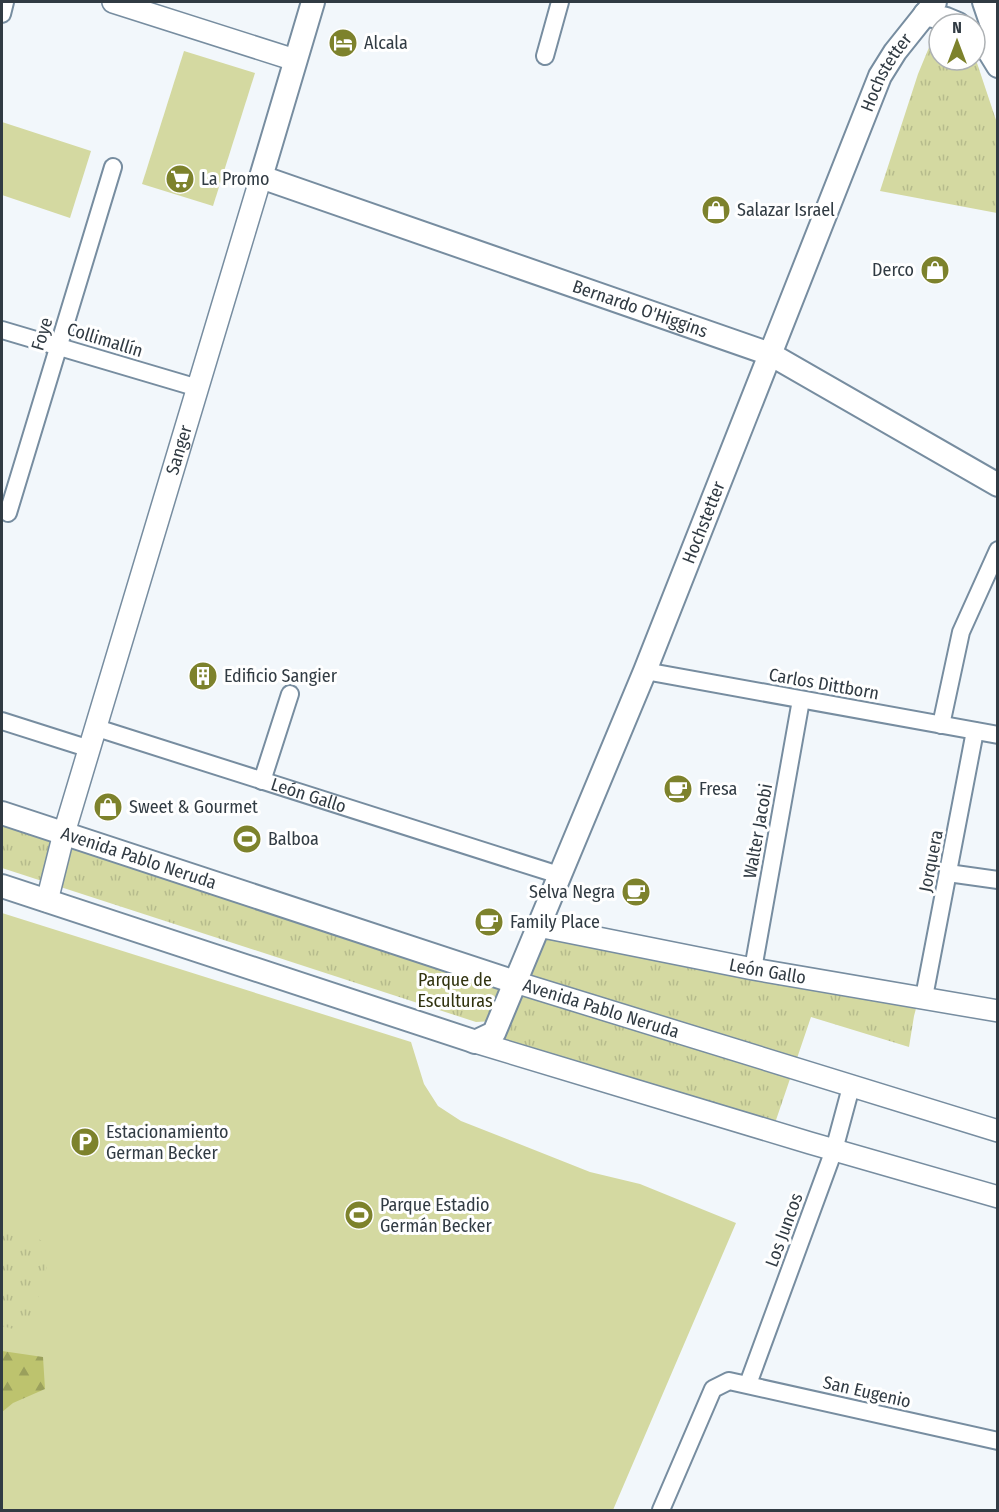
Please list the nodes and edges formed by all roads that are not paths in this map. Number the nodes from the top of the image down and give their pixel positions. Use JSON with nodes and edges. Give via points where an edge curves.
{"nodes":[{"id":1,"x":6,"y":2,"type":"edge"},
{"id":2,"x":113,"y":2,"type":"edge"},
{"id":3,"x":313,"y":2,"type":"edge"},
{"id":4,"x":560,"y":2,"type":"edge"},
{"id":5,"x":984,"y":2,"type":"edge"},
{"id":6,"x":147,"y":7,"type":"edge"},
{"id":7,"x":930,"y":8,"type":"edge"},
{"id":8,"x":2,"y":14,"type":"edge"},
{"id":9,"x":998,"y":43,"type":"edge"},
{"id":10,"x":987,"y":50,"type":"edge"},
{"id":11,"x":545,"y":56,"type":"dead end"},
{"id":12,"x":295,"y":60,"type":"junction"},
{"id":13,"x":998,"y":66,"type":"edge"},
{"id":14,"x":113,"y":166,"type":"dead end"},
{"id":15,"x":261,"y":177,"type":"junction"},
{"id":16,"x":2,"y":330,"type":"edge"},
{"id":17,"x":58,"y":346,"type":"junction"},
{"id":18,"x":770,"y":354,"type":"junction"},
{"id":19,"x":198,"y":388,"type":"junction"},
{"id":20,"x":998,"y":485,"type":"edge"},
{"id":21,"x":8,"y":513,"type":"dead end"},
{"id":22,"x":998,"y":550,"type":"edge"},
{"id":23,"x":645,"y":671,"type":"junction"},
{"id":24,"x":290,"y":694,"type":"dead end"},
{"id":25,"x":801,"y":700,"type":"junction"},
{"id":26,"x":2,"y":721,"type":"edge"},
{"id":27,"x":941,"y":725,"type":"junction"},
{"id":28,"x":97,"y":728,"type":"junction"},
{"id":29,"x":975,"y":731,"type":"junction"},
{"id":30,"x":998,"y":735,"type":"edge"},
{"id":31,"x":90,"y":749,"type":"junction"},
{"id":32,"x":262,"y":781,"type":"junction"},
{"id":33,"x":2,"y":813,"type":"edge"},
{"id":34,"x":64,"y":833,"type":"junction"},
{"id":35,"x":948,"y":873,"type":"junction"},
{"id":36,"x":559,"y":875,"type":"junction"},
{"id":37,"x":998,"y":880,"type":"edge"},
{"id":38,"x":2,"y":886,"type":"edge"},
{"id":39,"x":47,"y":901,"type":"junction"},
{"id":40,"x":538,"y":926,"type":"junction"},
{"id":41,"x":753,"y":969,"type":"junction"},
{"id":42,"x":514,"y":982,"type":"junction"},
{"id":43,"x":924,"y":997,"type":"junction"},
{"id":44,"x":998,"y":1011,"type":"edge"},
{"id":45,"x":475,"y":1042,"type":"junction"},
{"id":46,"x":850,"y":1087,"type":"junction"},
{"id":47,"x":998,"y":1131,"type":"edge"},
{"id":48,"x":834,"y":1150,"type":"junction"},
{"id":49,"x":998,"y":1197,"type":"edge"},
{"id":50,"x":748,"y":1384,"type":"junction"},
{"id":51,"x":998,"y":1441,"type":"edge"},
{"id":52,"x":661,"y":1510,"type":"edge"}],
"edges":[{"from":1,"to":8,"type":"street"},
{"from":2,"to":6,"type":"street"},
{"from":3,"to":12,"type":"main road","name":"Sanger"},
{"from":4,"to":11,"type":"street"},
{"from":5,"to":9,"type":"main road"},
{"from":6,"to":12,"type":"street"},
{"from":7,"to":18,"type":"main road","name":"Hochstetter","via":[[880,76]]},
{"from":10,"to":13,"type":"main road"},
{"from":12,"to":15,"type":"main road","name":"Sanger"},
{"from":14,"to":17,"type":"street","name":"Foye"},
{"from":15,"to":18,"type":"main road","name":"Bernardo O'Higgins"},
{"from":15,"to":19,"type":"street","name":"Sanger"},
{"from":16,"to":17,"type":"street","name":"Collimallín"},
{"from":17,"to":19,"type":"street","name":"Collimallín"},
{"from":17,"to":21,"type":"street","name":"Foye"},
{"from":18,"to":20,"type":"main road","name":"Bernardo O'Higgins"},
{"from":18,"to":23,"type":"main road","name":"Hochstetter"},
{"from":19,"to":28,"type":"street","name":"Sanger"},
{"from":22,"to":27,"type":"street","via":[[961,632]]},
{"from":23,"to":25,"type":"street","name":"Carlos Dittborn"},
{"from":23,"to":36,"type":"main road","name":"Hochstetter"},
{"from":24,"to":32,"type":"street","name":"León Gallo"},
{"from":25,"to":27,"type":"street","name":"Carlos Dittborn"},
{"from":25,"to":41,"type":"street","name":"Walter Jacobi"},
{"from":26,"to":31,"type":"street"},
{"from":27,"to":29,"type":"street","name":"Carlos Dittborn"},
{"from":28,"to":31,"type":"street","name":"Sanger"},
{"from":28,"to":32,"type":"street","name":"León Gallo"},
{"from":29,"to":30,"type":"street","name":"Carlos Dittborn"},
{"from":29,"to":35,"type":"street","name":"Jorquera"},
{"from":31,"to":34,"type":"street","name":"Sanger"},
{"from":32,"to":36,"type":"street","name":"León Gallo"},
{"from":33,"to":34,"type":"main road","name":"Avenida Pablo Neruda"},
{"from":34,"to":39,"type":"street","name":"Sanger"},
{"from":34,"to":42,"type":"main road","name":"Avenida Pablo Neruda"},
{"from":35,"to":37,"type":"street"},
{"from":35,"to":43,"type":"street","name":"Jorquera"},
{"from":36,"to":40,"type":"main road","name":"Hochstetter"},
{"from":38,"to":39,"type":"main road"},
{"from":39,"to":45,"type":"main road"},
{"from":40,"to":41,"type":"street","name":"León Gallo"},
{"from":40,"to":42,"type":"main road","name":"Hochstetter"},
{"from":41,"to":43,"type":"street","name":"León Gallo"},
{"from":42,"to":45,"type":"main road","name":"Hochstetter","via":[[494,1033]]},
{"from":42,"to":46,"type":"street","name":"Avenida Pablo Neruda"},
{"from":43,"to":44,"type":"street","name":"León Gallo"},
{"from":45,"to":48,"type":"street"},
{"from":46,"to":47,"type":"street","name":"Avenida Pablo Neruda"},
{"from":46,"to":48,"type":"street","name":"Los Juncos"},
{"from":48,"to":49,"type":"street"},
{"from":48,"to":50,"type":"street","name":"Los Juncos"},
{"from":50,"to":51,"type":"street","name":"San Eugenio"},
{"from":50,"to":52,"type":"street","name":"San Eugenio","via":[[729,1381],[714,1389]]}]}
